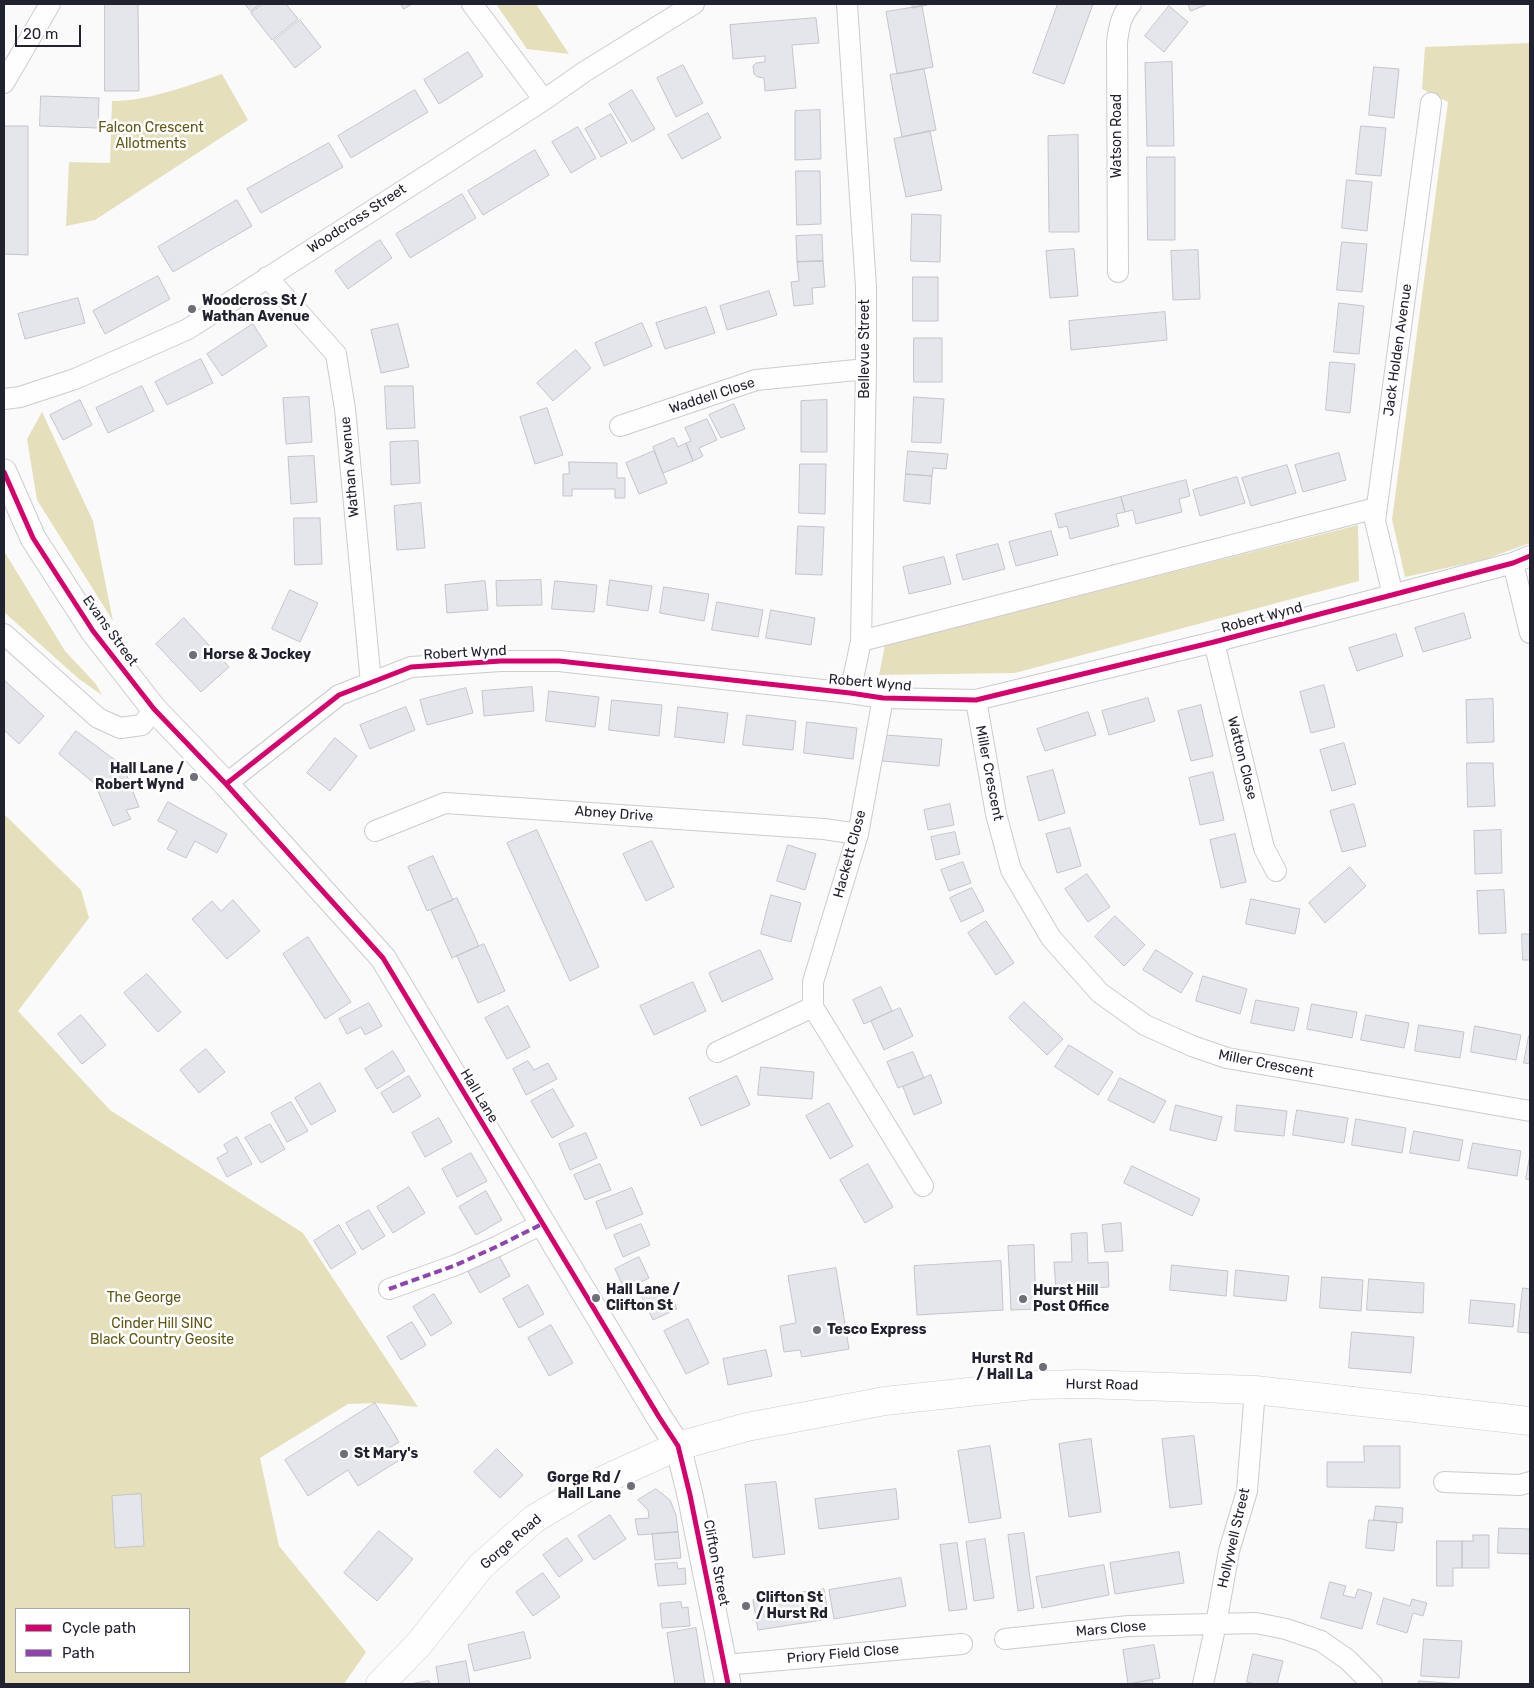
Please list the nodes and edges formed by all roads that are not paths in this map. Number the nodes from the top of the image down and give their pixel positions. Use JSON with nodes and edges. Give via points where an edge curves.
{"nodes":[{"id":1,"x":50,"y":4,"type":"edge"},
{"id":2,"x":472,"y":4,"type":"edge"},
{"id":3,"x":694,"y":4,"type":"edge"},
{"id":4,"x":847,"y":4,"type":"edge"},
{"id":5,"x":1131,"y":4,"type":"edge"},
{"id":6,"x":4,"y":83,"type":"edge"},
{"id":7,"x":544,"y":100,"type":"junction"},
{"id":8,"x":1431,"y":103,"type":"dead end"},
{"id":9,"x":1118,"y":272,"type":"dead end"},
{"id":10,"x":267,"y":277,"type":"junction"},
{"id":11,"x":866,"y":369,"type":"junction"},
{"id":12,"x":4,"y":399,"type":"edge"},
{"id":13,"x":620,"y":426,"type":"dead end"},
{"id":14,"x":4,"y":472,"type":"edge"},
{"id":15,"x":1376,"y":508,"type":"junction"},
{"id":16,"x":1522,"y":559,"type":"edge"},
{"id":17,"x":1393,"y":595,"type":"junction"},
{"id":18,"x":1530,"y":633,"type":"edge"},
{"id":19,"x":4,"y":634,"type":"edge"},
{"id":20,"x":861,"y":641,"type":"junction"},
{"id":21,"x":1214,"y":642,"type":"junction"},
{"id":22,"x":371,"y":683,"type":"junction"},
{"id":23,"x":850,"y":693,"type":"junction"},
{"id":24,"x":883,"y":698,"type":"junction"},
{"id":25,"x":976,"y":700,"type":"junction"},
{"id":26,"x":154,"y":709,"type":"junction"},
{"id":27,"x":226,"y":784,"type":"junction"},
{"id":28,"x":375,"y":831,"type":"dead end"},
{"id":29,"x":858,"y":834,"type":"junction"},
{"id":30,"x":1276,"y":871,"type":"dead end"},
{"id":31,"x":813,"y":1007,"type":"junction"},
{"id":32,"x":717,"y":1052,"type":"dead end"},
{"id":33,"x":1530,"y":1111,"type":"edge"},
{"id":34,"x":923,"y":1186,"type":"dead end"},
{"id":35,"x":542,"y":1224,"type":"junction"},
{"id":36,"x":389,"y":1288,"type":"dead end"},
{"id":37,"x":1255,"y":1390,"type":"junction"},
{"id":38,"x":1530,"y":1421,"type":"edge"},
{"id":39,"x":678,"y":1446,"type":"junction"},
{"id":40,"x":1444,"y":1482,"type":"dead end"},
{"id":41,"x":1530,"y":1482,"type":"edge"},
{"id":42,"x":1216,"y":1624,"type":"junction"},
{"id":43,"x":1005,"y":1639,"type":"dead end"},
{"id":44,"x":962,"y":1644,"type":"dead end"},
{"id":45,"x":726,"y":1674,"type":"edge"},
{"id":46,"x":380,"y":1684,"type":"edge"},
{"id":47,"x":1202,"y":1684,"type":"edge"},
{"id":48,"x":1372,"y":1684,"type":"edge"}],
"edges":[{"from":1,"to":6,"type":"street"},
{"from":2,"to":7,"type":"street"},
{"from":3,"to":7,"type":"street","name":"Woodcross Street"},
{"from":4,"to":11,"type":"street","name":"Bellevue Street","via":[[866,287]]},
{"from":5,"to":9,"type":"street","name":"Watson Road","via":[[1119,25],[1117,42]]},
{"from":7,"to":10,"type":"street","name":"Woodcross Street"},
{"from":8,"to":15,"type":"street","name":"Jack Holden Avenue"},
{"from":10,"to":12,"type":"street","name":"Woodcross Street","via":[[188,329],[75,379]]},
{"from":10,"to":22,"type":"street","name":"Wathan Avenue","via":[[336,354],[345,409]]},
{"from":11,"to":13,"type":"street","name":"Waddell Close","via":[[756,380]]},
{"from":11,"to":20,"type":"street","name":"Bellevue Street"},
{"from":14,"to":26,"type":"street","name":"Evans Street","via":[[33,538],[93,632]]},
{"from":15,"to":17,"type":"street","name":"Jack Holden Avenue","via":[[1375,521]]},
{"from":15,"to":20,"type":"street"},
{"from":16,"to":17,"type":"street","name":"Robert Wynd"},
{"from":16,"to":18,"type":"street"},
{"from":17,"to":21,"type":"street","name":"Robert Wynd"},
{"from":19,"to":26,"type":"street","via":[[98,718],[120,728],[142,725]]},
{"from":20,"to":23,"type":"street","name":"Bellevue Street"},
{"from":21,"to":25,"type":"street","name":"Robert Wynd"},
{"from":21,"to":30,"type":"street","name":"Watton Close","via":[[1264,848]]},
{"from":22,"to":23,"type":"street","name":"Robert Wynd","via":[[411,667],[559,661]]},
{"from":22,"to":27,"type":"street","name":"Robert Wynd","via":[[339,695]]},
{"from":23,"to":24,"type":"street","name":"Robert Wynd"},
{"from":24,"to":25,"type":"street","name":"Robert Wynd"},
{"from":24,"to":29,"type":"street","name":"Hackett Close"},
{"from":25,"to":33,"type":"street","name":"Miller Crescent","via":[[996,814],[1012,870],[1051,938],[1100,993],[1145,1025],[1227,1058]]},
{"from":26,"to":27,"type":"street","name":"Evans Street"},
{"from":27,"to":35,"type":"street","name":"Hall Lane","via":[[384,958]]},
{"from":28,"to":29,"type":"street","name":"Abney Drive","via":[[445,803]]},
{"from":29,"to":31,"type":"street","name":"Hackett Close","via":[[814,982]]},
{"from":31,"to":32,"type":"street"},
{"from":31,"to":34,"type":"street"},
{"from":35,"to":36,"type":"street","via":[[456,1265]]},
{"from":35,"to":39,"type":"street","name":"Hall Lane"},
{"from":37,"to":38,"type":"main road","name":"Hurst Road"},
{"from":37,"to":39,"type":"main road","name":"Hurst Road","via":[[1111,1384],[1034,1385],[885,1401],[747,1427]]},
{"from":37,"to":42,"type":"street","name":"Hollywell Street","via":[[1247,1491],[1229,1551]]},
{"from":39,"to":45,"type":"street","name":"Clifton Street"},
{"from":39,"to":46,"type":"main road","name":"Gorge Road","via":[[586,1488],[534,1519],[481,1566],[418,1644]]},
{"from":40,"to":41,"type":"street","via":[[1520,1485]]},
{"from":42,"to":43,"type":"street","name":"Mars Close","via":[[1129,1626]]},
{"from":42,"to":47,"type":"street","name":"Hollywell Street"},
{"from":42,"to":48,"type":"street","name":"Mars Close","via":[[1256,1623],[1321,1641],[1348,1660]]},
{"from":44,"to":45,"type":"street","name":"Priory Field Close"}]}
